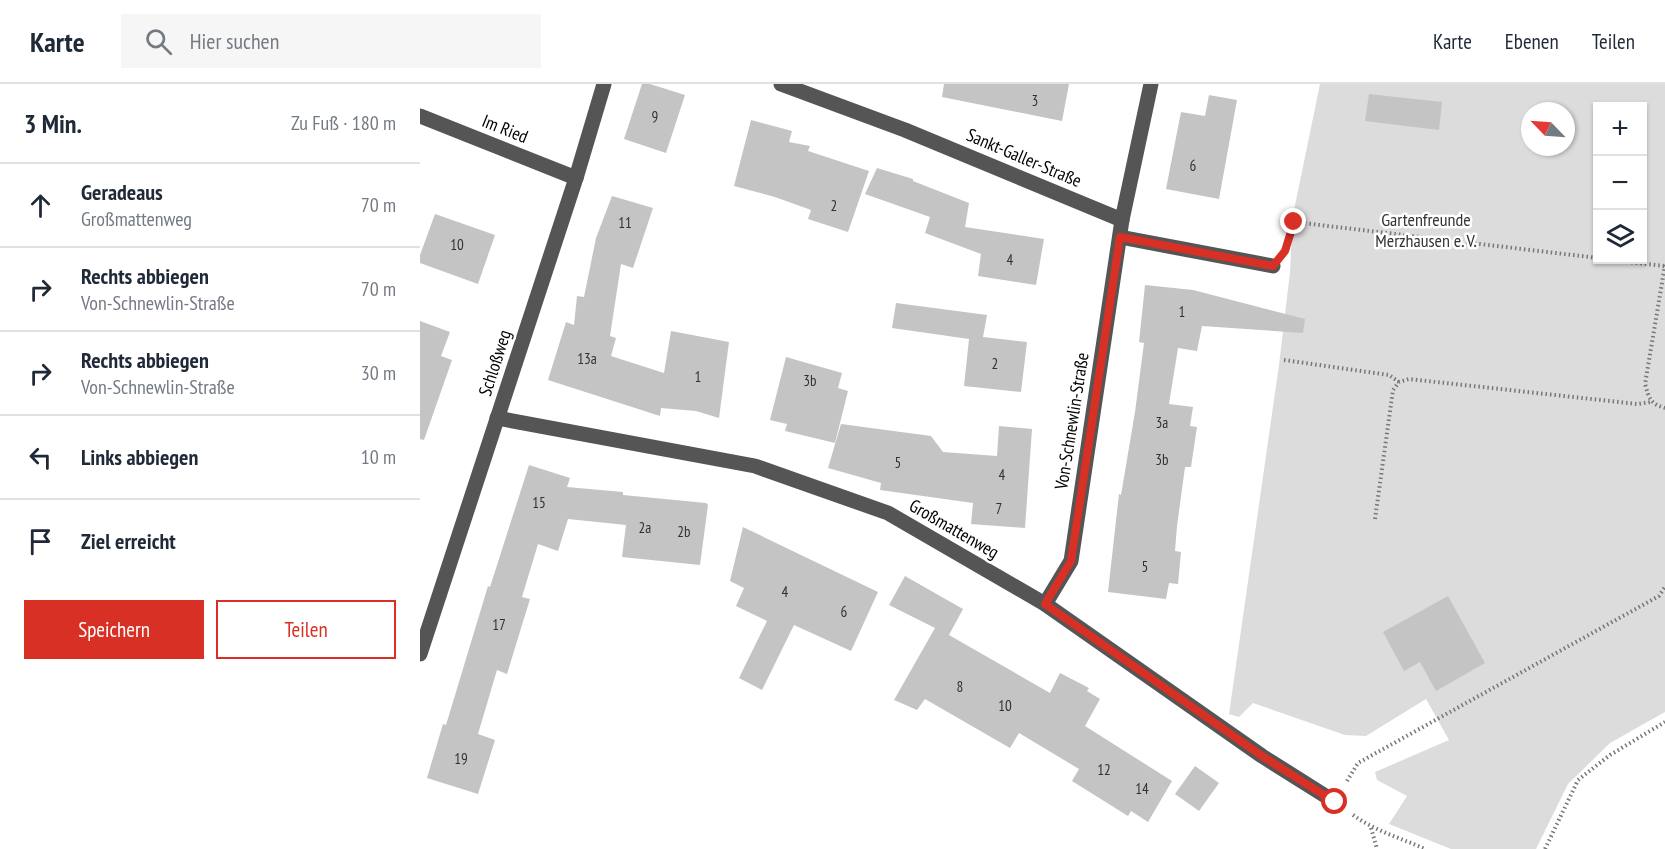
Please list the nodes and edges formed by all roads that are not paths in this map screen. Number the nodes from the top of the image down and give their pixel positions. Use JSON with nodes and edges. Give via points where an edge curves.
{"nodes":[{"id":1,"x":604,"y":84,"type":"edge"},
{"id":2,"x":782,"y":84,"type":"edge"},
{"id":3,"x":1151,"y":84,"type":"edge"},
{"id":4,"x":420,"y":116,"type":"edge"},
{"id":5,"x":576,"y":178,"type":"junction"},
{"id":6,"x":1122,"y":220,"type":"junction"},
{"id":7,"x":1120,"y":237,"type":"junction"},
{"id":8,"x":1273,"y":266,"type":"road end"},
{"id":9,"x":497,"y":418,"type":"junction"},
{"id":10,"x":1045,"y":604,"type":"junction"},
{"id":11,"x":420,"y":654,"type":"edge"},
{"id":12,"x":1335,"y":802,"type":"road end"}],
"edges":[{"from":1,"to":5,"type":"street","name":"Schloßweg"},
{"from":2,"to":6,"type":"street","name":"Sankt-Galler-Straße","via":[[905,129]]},
{"from":3,"to":6,"type":"street"},
{"from":4,"to":5,"type":"street","name":"Im Ried"},
{"from":5,"to":9,"type":"street","name":"Schloßweg"},
{"from":6,"to":7,"type":"street","name":"Von-Schnewlin-Straße"},
{"from":7,"to":8,"type":"street"},
{"from":7,"to":10,"type":"street","name":"Von-Schnewlin-Straße","via":[[1071,561]]},
{"from":9,"to":10,"type":"street","name":"Großmattenweg","via":[[755,466],[888,513]]},
{"from":9,"to":11,"type":"street","name":"Schloßweg"},
{"from":10,"to":12,"type":"street","name":"Großmattenweg","via":[[1262,756]]}]}
